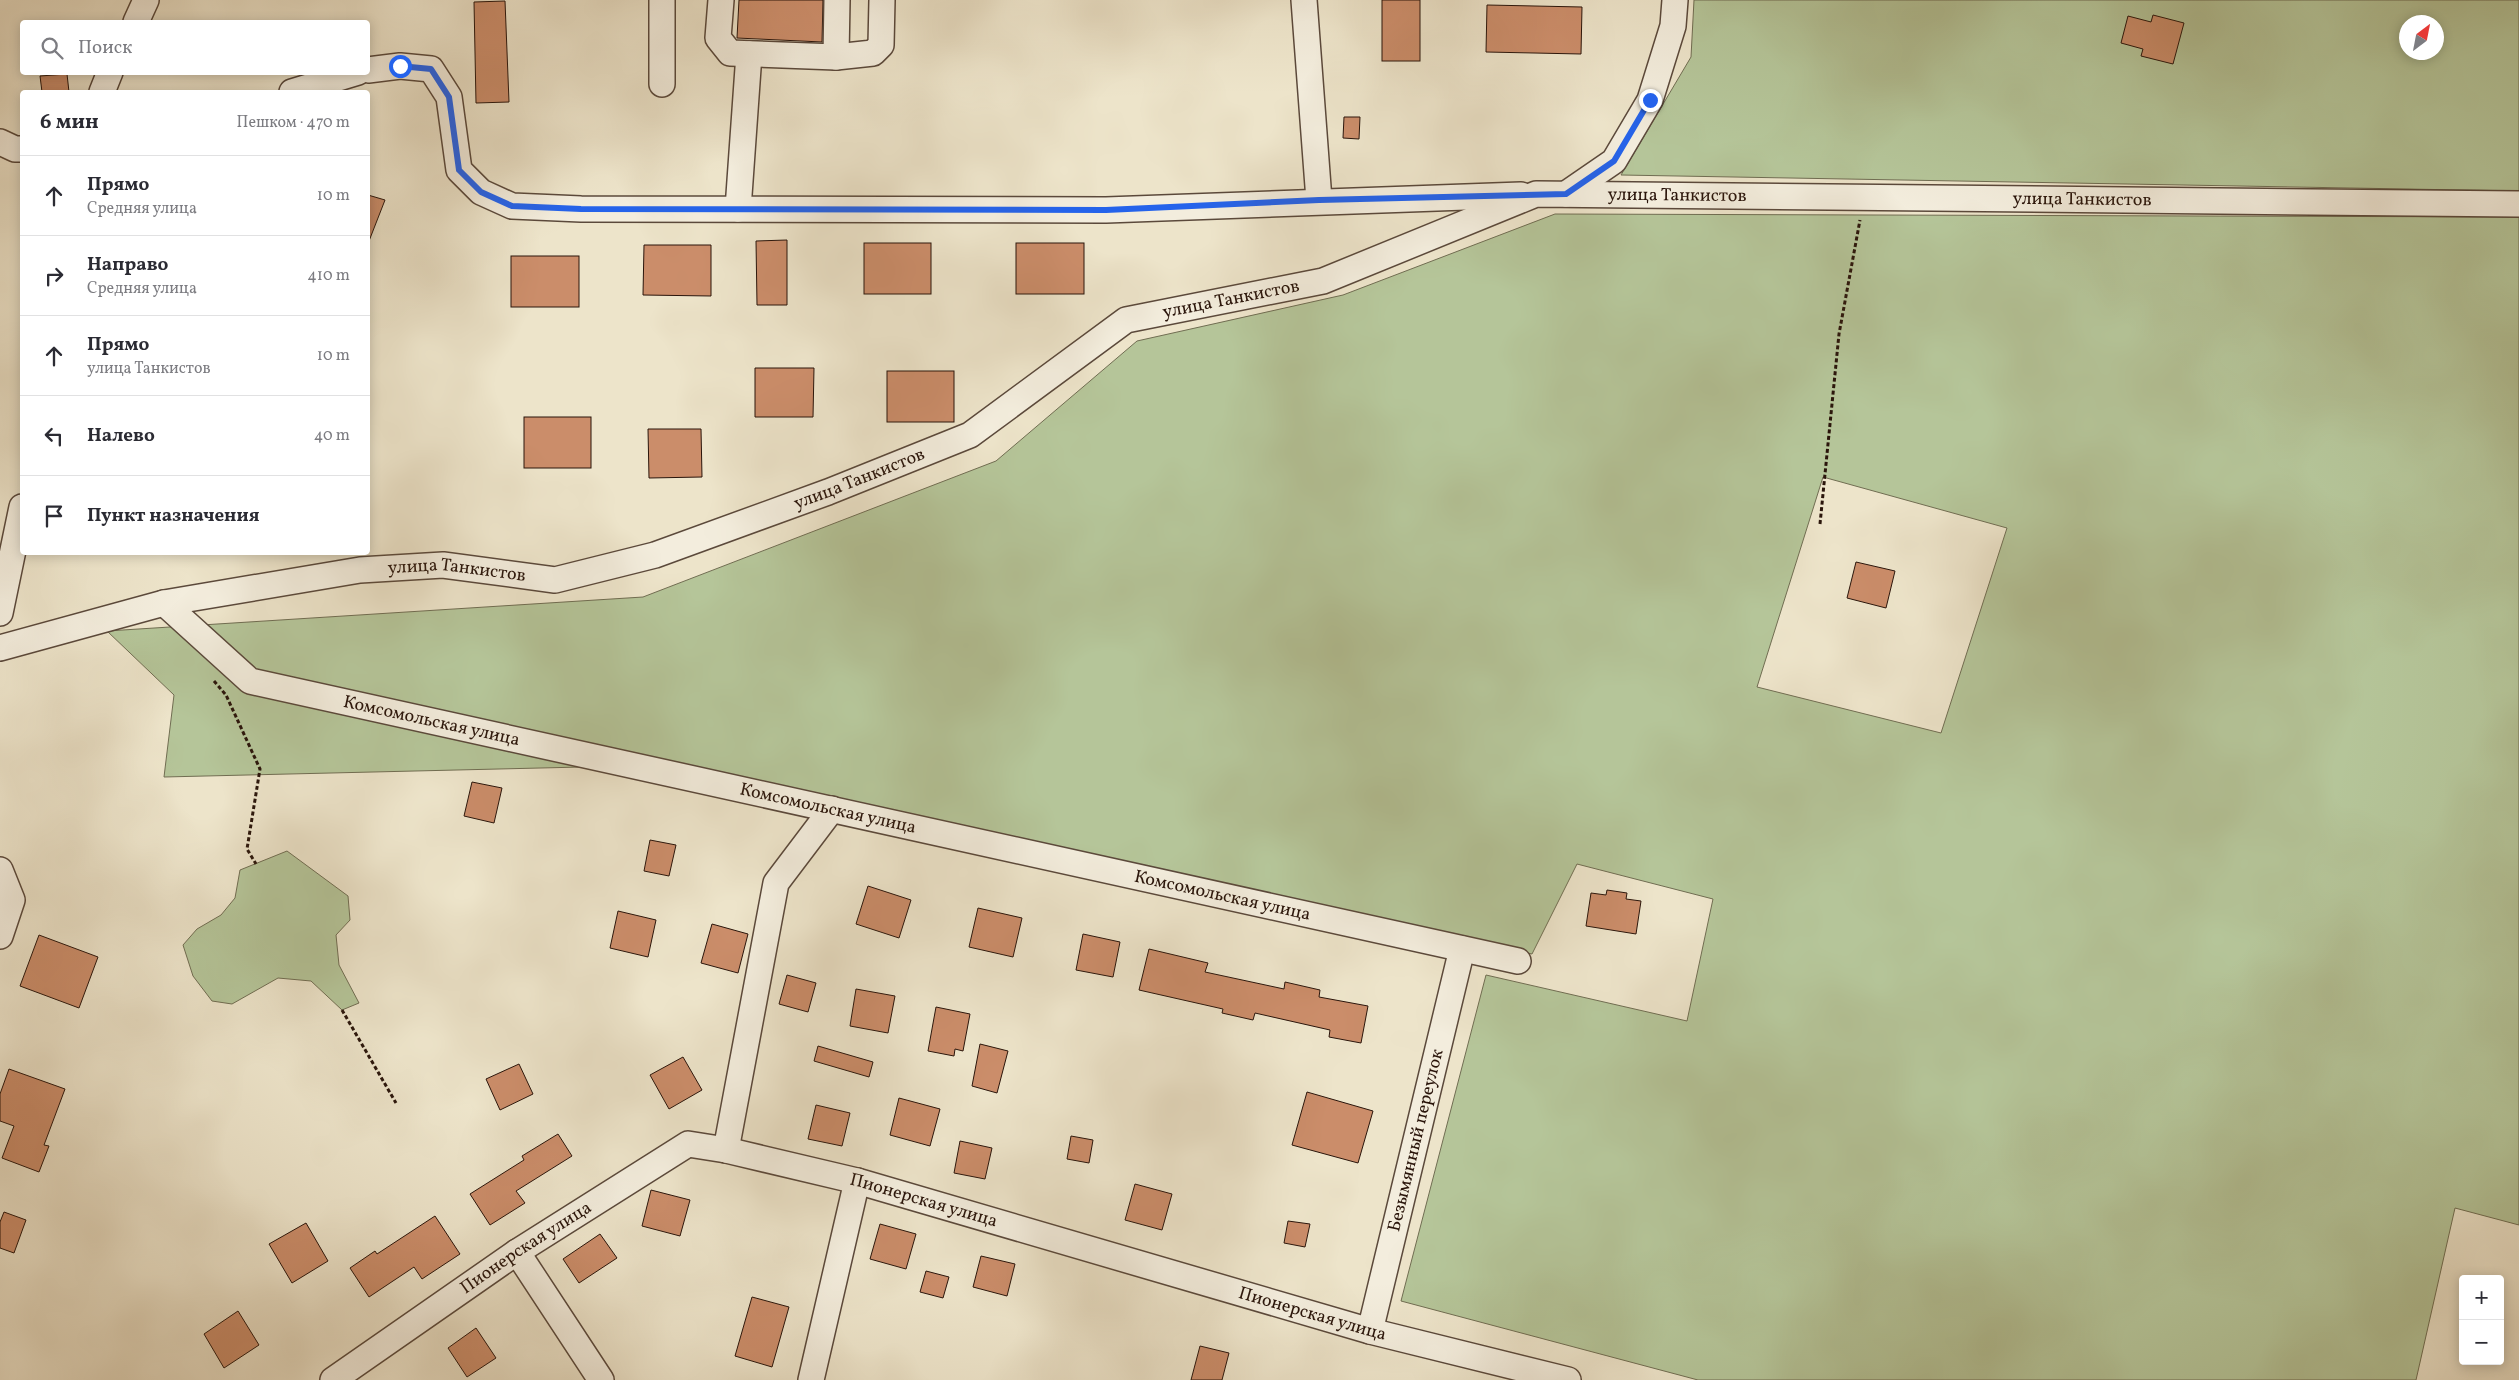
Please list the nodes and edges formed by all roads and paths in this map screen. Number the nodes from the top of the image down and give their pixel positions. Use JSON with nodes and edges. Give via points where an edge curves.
{"nodes":[{"id":1,"x":146,"y":0,"type":"edge"},
{"id":2,"x":662,"y":0,"type":"edge"},
{"id":3,"x":721,"y":0,"type":"edge"},
{"id":4,"x":837,"y":0,"type":"edge"},
{"id":5,"x":882,"y":0,"type":"edge"},
{"id":6,"x":1304,"y":0,"type":"edge"},
{"id":7,"x":1675,"y":0,"type":"edge"},
{"id":8,"x":137,"y":20,"type":"edge"},
{"id":9,"x":749,"y":54,"type":"junction"},
{"id":10,"x":836,"y":58,"type":"junction"},
{"id":11,"x":370,"y":70,"type":"edge"},
{"id":12,"x":109,"y":75,"type":"edge"},
{"id":13,"x":348,"y":75,"type":"edge"},
{"id":14,"x":662,"y":84,"type":"dead end"},
{"id":15,"x":103,"y":90,"type":"edge"},
{"id":16,"x":299,"y":90,"type":"edge"},
{"id":17,"x":0,"y":142,"type":"edge"},
{"id":18,"x":20,"y":149,"type":"edge"},
{"id":19,"x":1536,"y":194,"type":"junction"},
{"id":20,"x":1566,"y":194,"type":"junction"},
{"id":21,"x":1864,"y":197,"type":"junction"},
{"id":22,"x":1319,"y":200,"type":"junction"},
{"id":23,"x":2519,"y":204,"type":"edge"},
{"id":24,"x":738,"y":209,"type":"junction"},
{"id":25,"x":20,"y":517,"type":"edge"},
{"id":26,"x":1820,"y":524,"type":"dead end"},
{"id":27,"x":164,"y":603,"type":"junction"},
{"id":28,"x":0,"y":613,"type":"edge"},
{"id":29,"x":0,"y":648,"type":"edge"},
{"id":30,"x":210,"y":676,"type":"dead end"},
{"id":31,"x":832,"y":809,"type":"junction"},
{"id":32,"x":256,"y":864,"type":"dead end"},
{"id":33,"x":0,"y":870,"type":"edge"},
{"id":34,"x":0,"y":936,"type":"edge"},
{"id":35,"x":1462,"y":949,"type":"junction"},
{"id":36,"x":1518,"y":961,"type":"dead end"},
{"id":37,"x":342,"y":1010,"type":"dead end"},
{"id":38,"x":396,"y":1103,"type":"dead end"},
{"id":39,"x":726,"y":1150,"type":"junction"},
{"id":40,"x":857,"y":1181,"type":"junction"},
{"id":41,"x":517,"y":1252,"type":"junction"},
{"id":42,"x":1370,"y":1331,"type":"junction"},
{"id":43,"x":1534,"y":1375,"type":"edge"},
{"id":44,"x":333,"y":1380,"type":"edge"},
{"id":45,"x":601,"y":1380,"type":"edge"},
{"id":46,"x":811,"y":1380,"type":"edge"},
{"id":47,"x":1568,"y":1380,"type":"edge"}],
"edges":[{"from":1,"to":8,"type":"street"},
{"from":2,"to":14,"type":"street"},
{"from":3,"to":9,"type":"street","via":[[718,38],[730,53]]},
{"from":4,"to":10,"type":"street"},
{"from":5,"to":10,"type":"street","via":[[881,45],[873,53]]},
{"from":6,"to":22,"type":"street"},
{"from":7,"to":20,"type":"street","via":[[1673,26],[1650,100],[1614,161]]},
{"from":9,"to":10,"type":"street"},
{"from":9,"to":24,"type":"street"},
{"from":11,"to":24,"type":"street","via":[[400,66],[431,69],[449,97],[459,170],[481,192],[512,206]]},
{"from":12,"to":15,"type":"street"},
{"from":13,"to":16,"type":"street"},
{"from":17,"to":18,"type":"street"},
{"from":19,"to":20,"type":"street","name":"улица Танкистов"},
{"from":19,"to":22,"type":"street"},
{"from":19,"to":27,"type":"street","name":"улица Танкистов","via":[[1323,281],[1126,320],[970,435],[828,492],[655,555],[555,580],[443,565],[360,570]]},
{"from":20,"to":21,"type":"street","name":"улица Танкистов"},
{"from":21,"to":23,"type":"street","name":"улица Танкистов"},
{"from":21,"to":26,"type":"path","via":[[1839,334]]},
{"from":22,"to":24,"type":"street","via":[[1106,210]]},
{"from":25,"to":28,"type":"street"},
{"from":27,"to":29,"type":"street","name":"улица Танкистов"},
{"from":27,"to":31,"type":"street","name":"Комсомольская улица","via":[[250,681]]},
{"from":30,"to":32,"type":"path","via":[[226,695],[260,769],[247,848]]},
{"from":31,"to":35,"type":"street","name":"Комсомольская улица"},
{"from":31,"to":39,"type":"street","via":[[776,883]]},
{"from":33,"to":34,"type":"street","via":[[12,900]]},
{"from":35,"to":36,"type":"street","name":"Комсомольская улица"},
{"from":35,"to":42,"type":"street","name":"Безымянный переулок"},
{"from":37,"to":38,"type":"path"},
{"from":39,"to":40,"type":"street","name":"Пионерская улица"},
{"from":39,"to":41,"type":"street","name":"Пионерская улица","via":[[688,1144]]},
{"from":40,"to":42,"type":"street","name":"Пионерская улица"},
{"from":40,"to":46,"type":"street"},
{"from":41,"to":44,"type":"street","name":"Пионерская улица"},
{"from":41,"to":45,"type":"street"},
{"from":42,"to":43,"type":"street","name":"Пионерская улица"},
{"from":43,"to":47,"type":"street","name":"Пионерская улица"}]}
